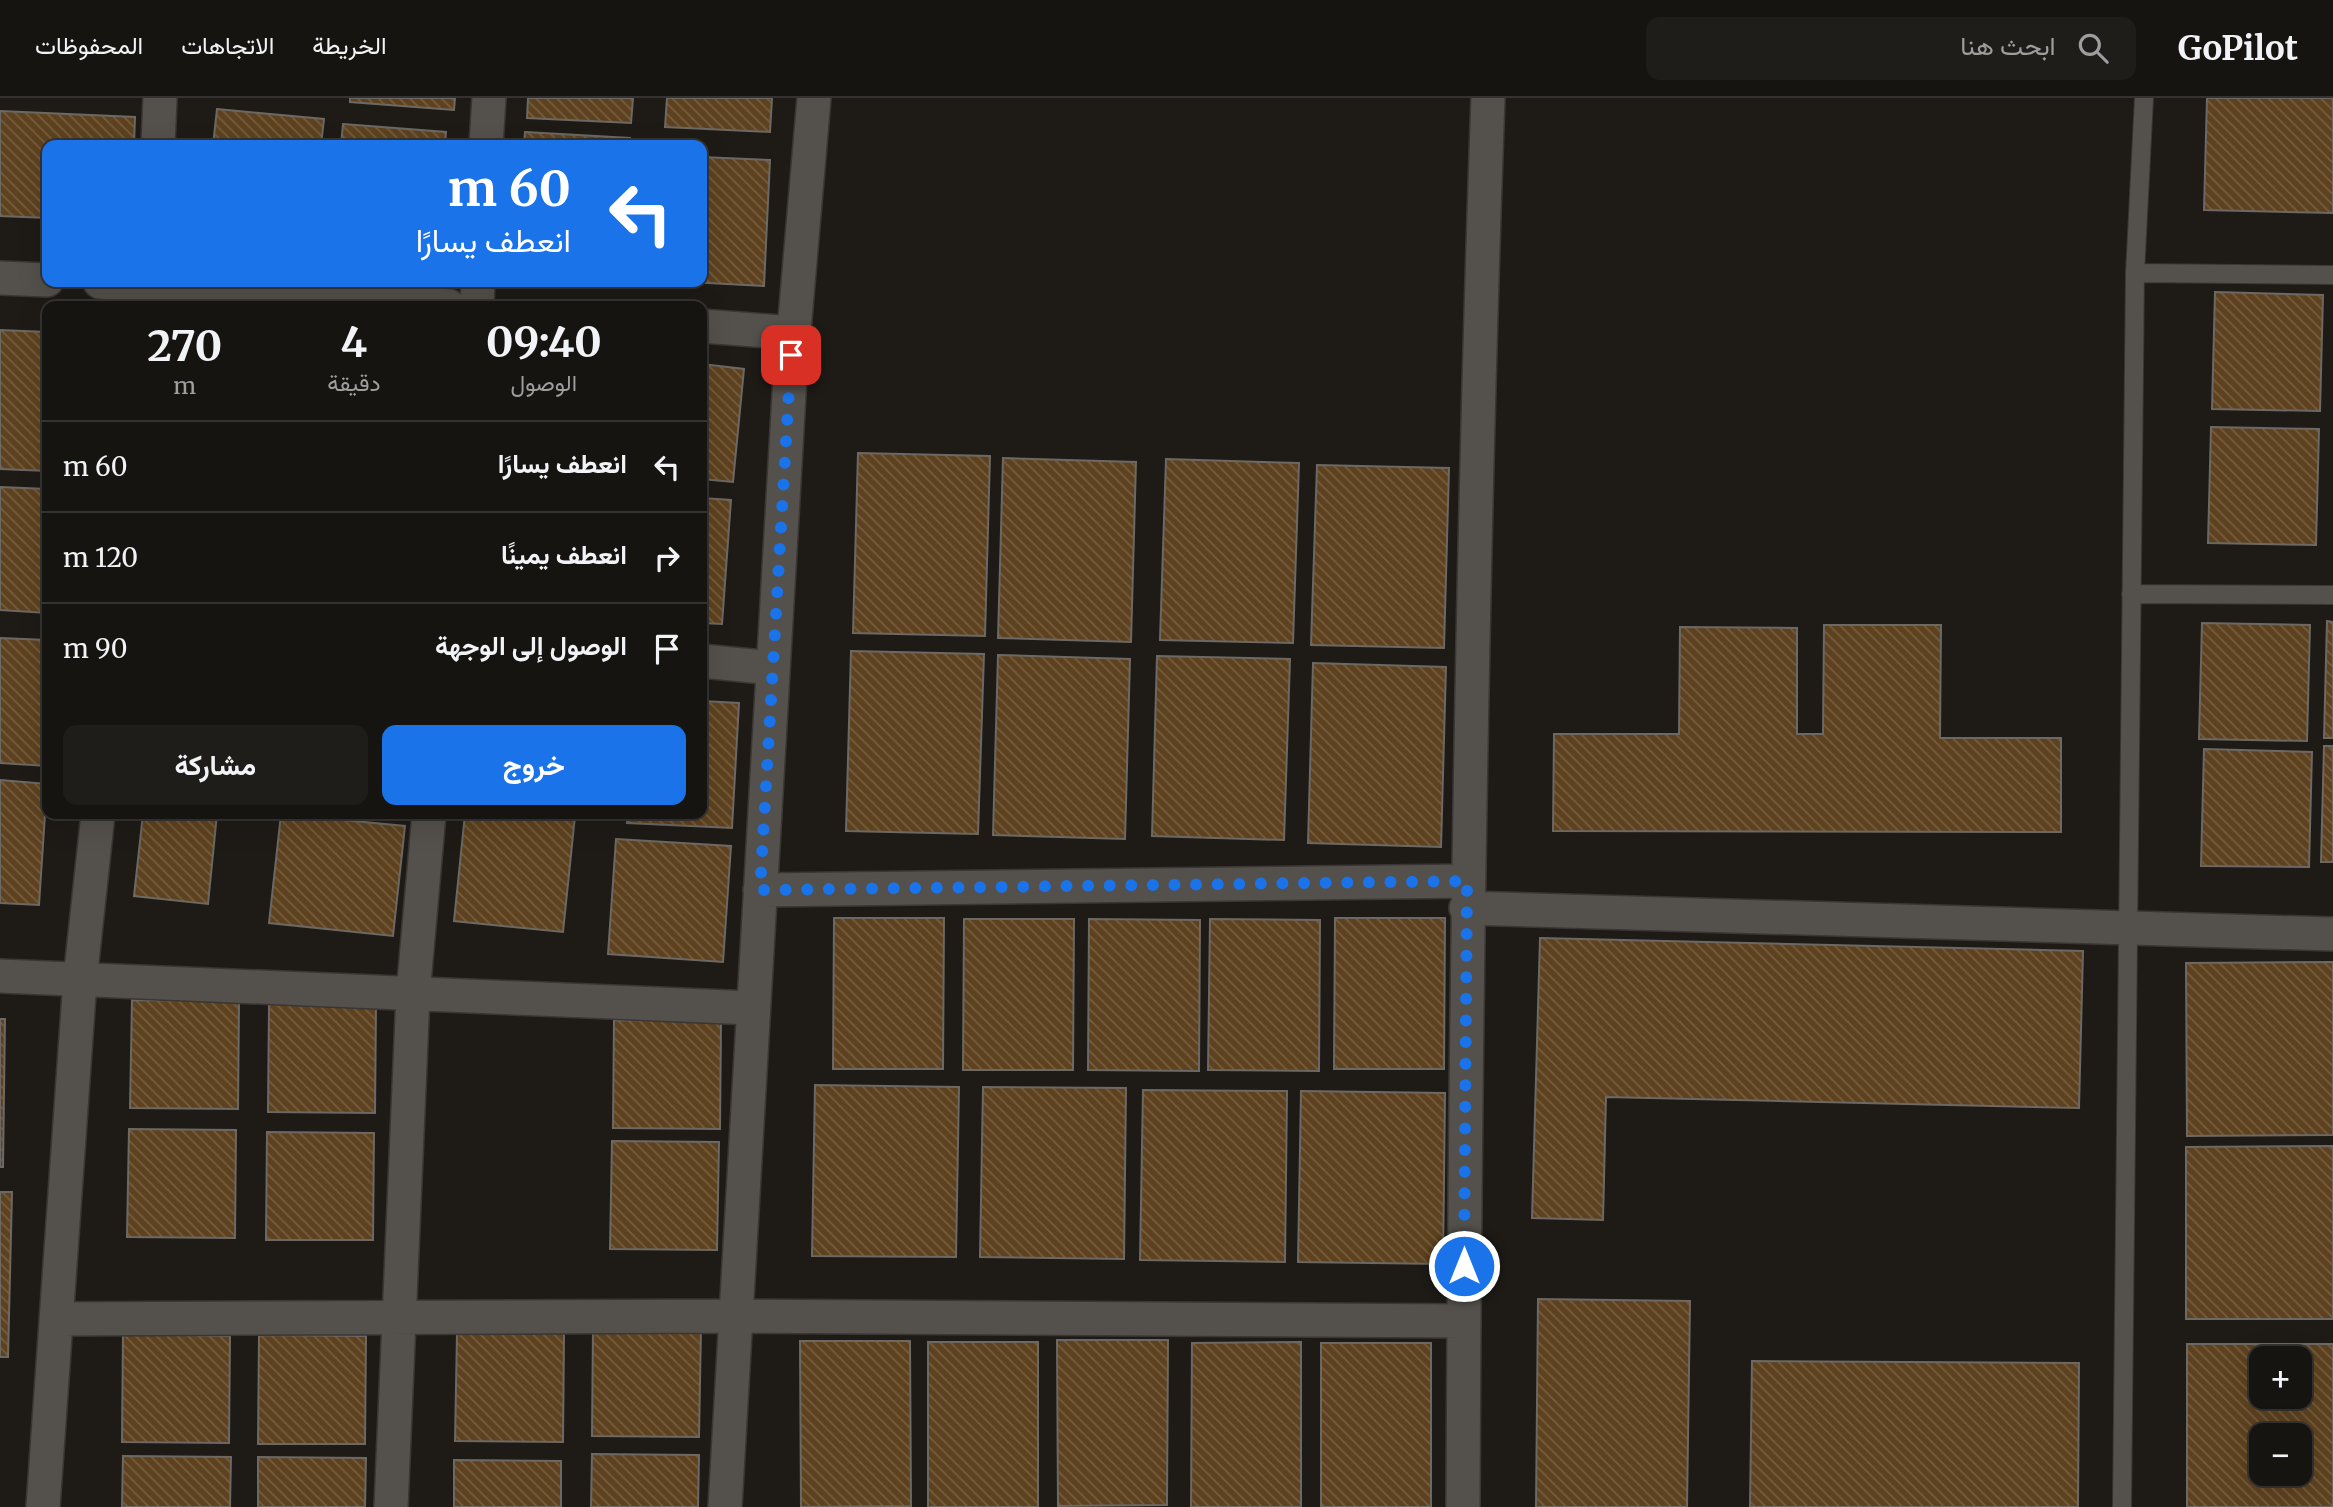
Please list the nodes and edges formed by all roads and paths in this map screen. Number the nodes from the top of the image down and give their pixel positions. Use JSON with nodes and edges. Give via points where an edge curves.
{"nodes":[{"id":1,"x":160,"y":98,"type":"edge"},
{"id":2,"x":489,"y":98,"type":"edge"},
{"id":3,"x":814,"y":98,"type":"edge"},
{"id":4,"x":1488,"y":98,"type":"edge"},
{"id":5,"x":2144,"y":98,"type":"edge"},
{"id":6,"x":158,"y":140,"type":"edge"},
{"id":7,"x":486,"y":140,"type":"edge"},
{"id":8,"x":2134,"y":273,"type":"junction"},
{"id":9,"x":2333,"y":275,"type":"edge"},
{"id":10,"x":0,"y":278,"type":"edge"},
{"id":11,"x":42,"y":280,"type":"edge"},
{"id":12,"x":129,"y":287,"type":"edge"},
{"id":13,"x":153,"y":291,"type":"edge"},
{"id":14,"x":350,"y":301,"type":"edge"},
{"id":15,"x":707,"y":326,"type":"edge"},
{"id":16,"x":793,"y":333,"type":"junction"},
{"id":17,"x":2131,"y":594,"type":"junction"},
{"id":18,"x":2333,"y":594,"type":"edge"},
{"id":19,"x":707,"y":661,"type":"edge"},
{"id":20,"x":773,"y":668,"type":"junction"},
{"id":21,"x":96,"y":819,"type":"edge"},
{"id":22,"x":429,"y":819,"type":"edge"},
{"id":23,"x":760,"y":890,"type":"junction"},
{"id":24,"x":1466,"y":894,"type":"junction"},
{"id":25,"x":2127,"y":928,"type":"junction"},
{"id":26,"x":2333,"y":934,"type":"edge"},
{"id":27,"x":0,"y":976,"type":"edge"},
{"id":28,"x":80,"y":980,"type":"junction"},
{"id":29,"x":412,"y":994,"type":"junction"},
{"id":30,"x":752,"y":1008,"type":"junction"},
{"id":31,"x":734,"y":1316,"type":"junction"},
{"id":32,"x":401,"y":1317,"type":"junction"},
{"id":33,"x":56,"y":1320,"type":"junction"},
{"id":34,"x":1464,"y":1321,"type":"junction"},
{"id":35,"x":43,"y":1507,"type":"edge"},
{"id":36,"x":391,"y":1507,"type":"edge"},
{"id":37,"x":725,"y":1507,"type":"edge"},
{"id":38,"x":1464,"y":1507,"type":"edge"},
{"id":39,"x":2122,"y":1507,"type":"edge"}],
"edges":[{"from":1,"to":6,"type":"street"},
{"from":2,"to":7,"type":"street"},
{"from":3,"to":16,"type":"street"},
{"from":4,"to":24,"type":"street"},
{"from":5,"to":8,"type":"lane"},
{"from":8,"to":9,"type":"lane"},
{"from":8,"to":17,"type":"lane"},
{"from":10,"to":11,"type":"street"},
{"from":12,"to":13,"type":"street"},
{"from":13,"to":14,"type":"street"},
{"from":15,"to":16,"type":"street"},
{"from":16,"to":20,"type":"street"},
{"from":17,"to":18,"type":"lane"},
{"from":17,"to":25,"type":"lane"},
{"from":19,"to":20,"type":"street"},
{"from":20,"to":23,"type":"street"},
{"from":21,"to":28,"type":"street"},
{"from":22,"to":29,"type":"street"},
{"from":23,"to":24,"type":"street"},
{"from":23,"to":30,"type":"street"},
{"from":24,"to":25,"type":"street"},
{"from":24,"to":34,"type":"street"},
{"from":25,"to":26,"type":"street"},
{"from":25,"to":39,"type":"lane"},
{"from":27,"to":28,"type":"street"},
{"from":28,"to":29,"type":"street"},
{"from":28,"to":33,"type":"street"},
{"from":29,"to":30,"type":"street"},
{"from":29,"to":32,"type":"street"},
{"from":30,"to":31,"type":"street"},
{"from":31,"to":32,"type":"street"},
{"from":31,"to":34,"type":"street"},
{"from":31,"to":37,"type":"street"},
{"from":32,"to":33,"type":"street"},
{"from":32,"to":36,"type":"street"},
{"from":33,"to":35,"type":"street"},
{"from":34,"to":38,"type":"street"}]}
